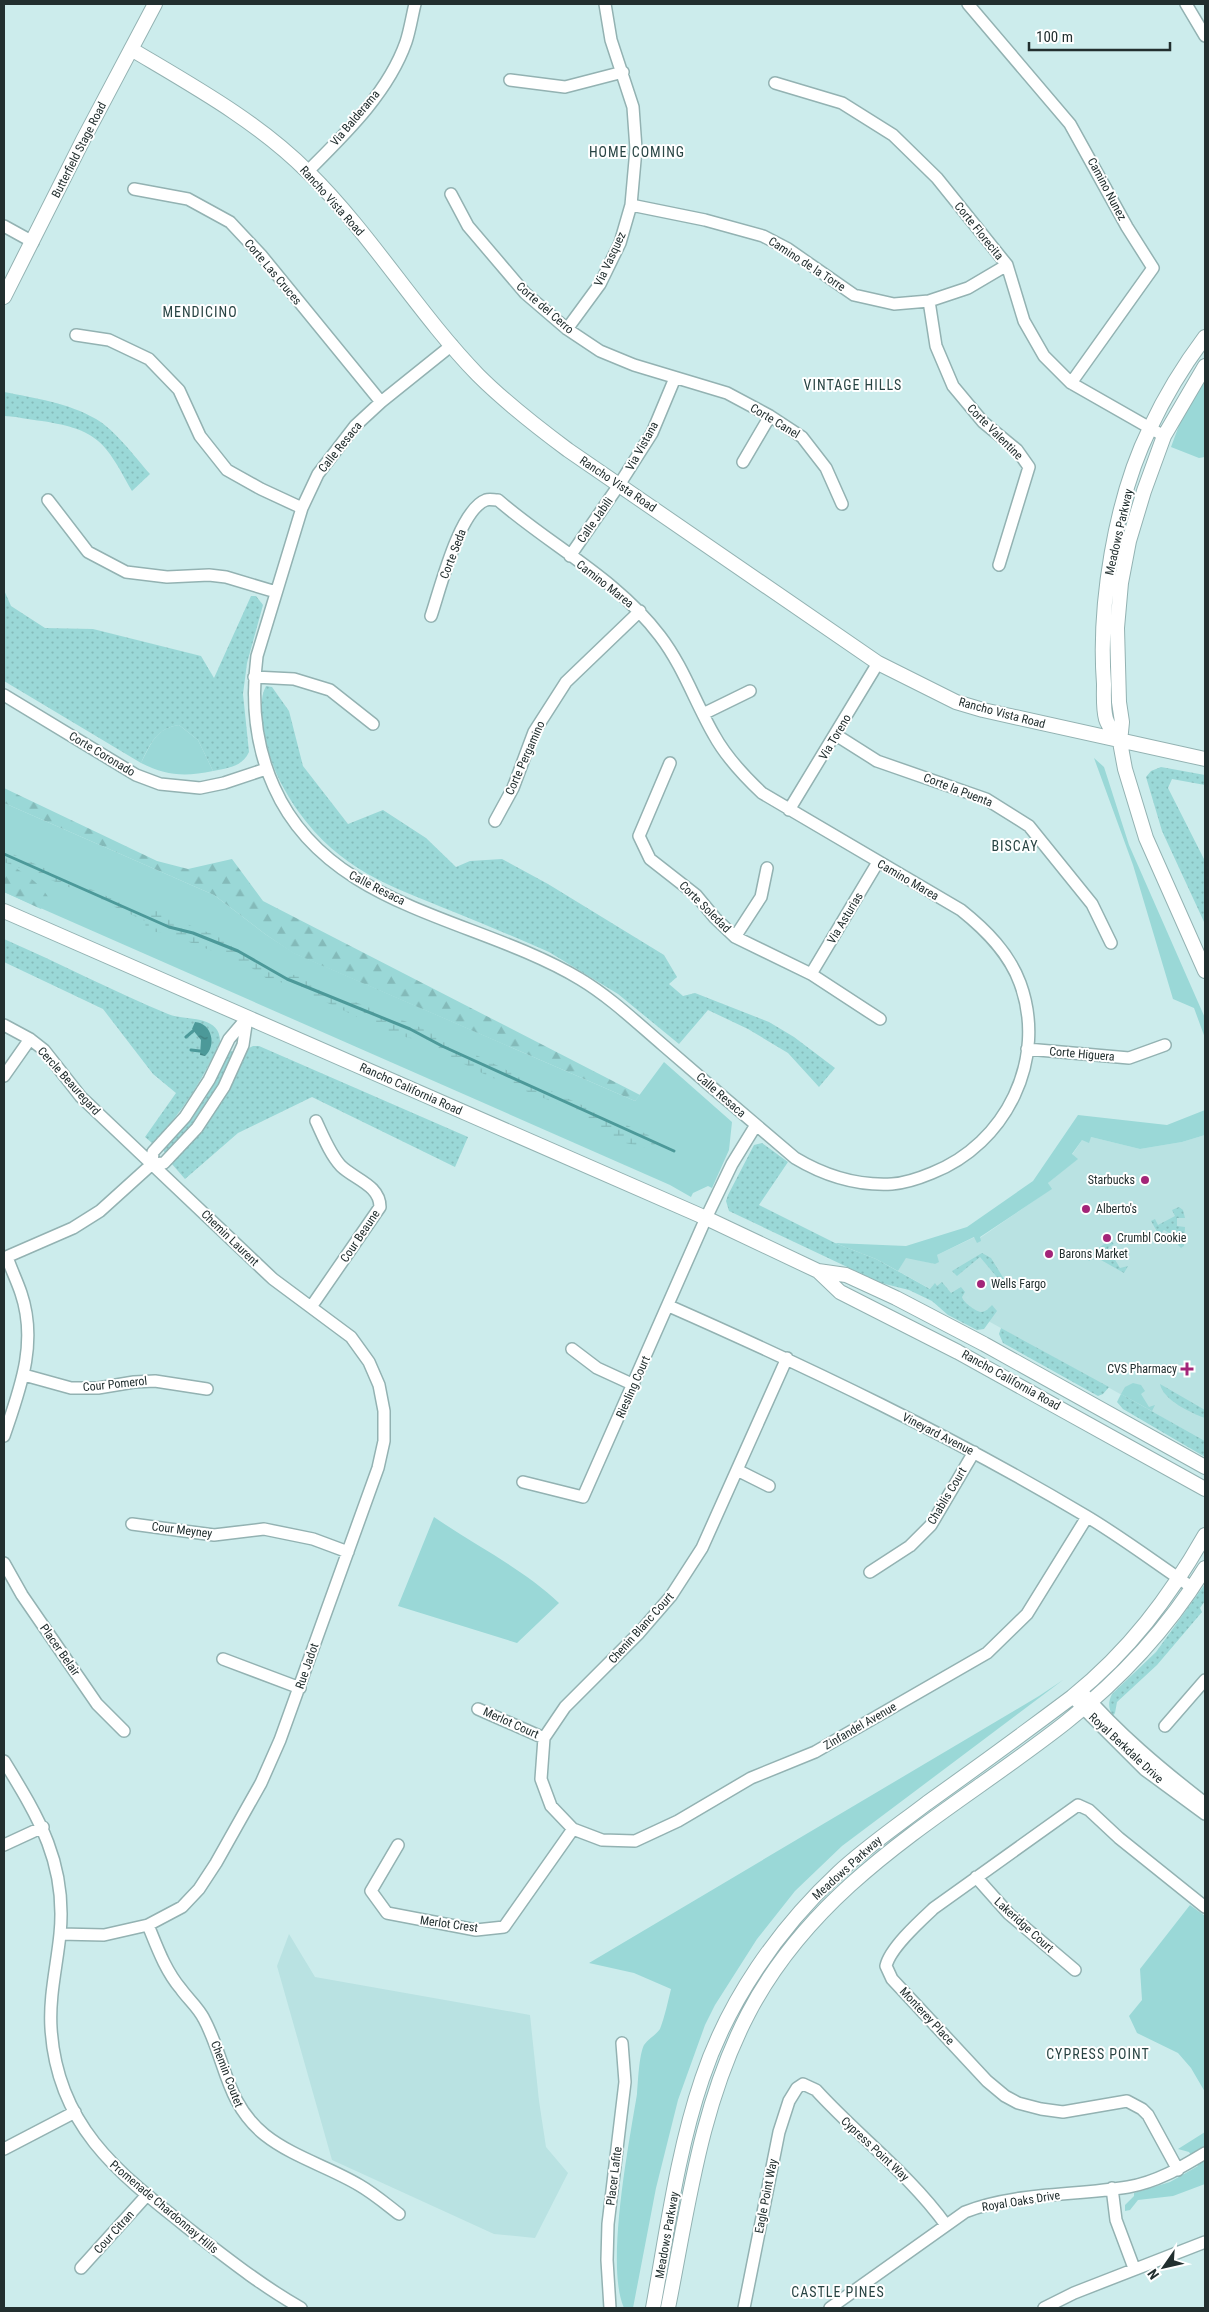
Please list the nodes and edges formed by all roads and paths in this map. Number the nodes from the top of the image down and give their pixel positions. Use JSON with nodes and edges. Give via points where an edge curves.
{"nodes":[{"id":1,"x":155,"y":4,"type":"edge"},
{"id":2,"x":415,"y":4,"type":"edge"},
{"id":3,"x":605,"y":4,"type":"edge"},
{"id":4,"x":968,"y":4,"type":"edge"},
{"id":5,"x":1186,"y":4,"type":"edge"},
{"id":6,"x":1205,"y":36,"type":"edge"},
{"id":7,"x":132,"y":49,"type":"junction"},
{"id":8,"x":622,"y":72,"type":"junction"},
{"id":9,"x":510,"y":80,"type":"dead end"},
{"id":10,"x":775,"y":83,"type":"dead end"},
{"id":11,"x":308,"y":171,"type":"junction"},
{"id":12,"x":134,"y":189,"type":"dead end"},
{"id":13,"x":451,"y":194,"type":"dead end"},
{"id":14,"x":631,"y":205,"type":"junction"},
{"id":15,"x":4,"y":226,"type":"edge"},
{"id":16,"x":32,"y":242,"type":"junction"},
{"id":17,"x":1007,"y":265,"type":"junction"},
{"id":18,"x":4,"y":296,"type":"edge"},
{"id":19,"x":929,"y":301,"type":"junction"},
{"id":20,"x":567,"y":330,"type":"junction"},
{"id":21,"x":76,"y":335,"type":"dead end"},
{"id":22,"x":1205,"y":337,"type":"edge"},
{"id":23,"x":452,"y":345,"type":"junction"},
{"id":24,"x":1205,"y":366,"type":"edge"},
{"id":25,"x":674,"y":378,"type":"junction"},
{"id":26,"x":1071,"y":383,"type":"junction"},
{"id":27,"x":381,"y":402,"type":"junction"},
{"id":28,"x":770,"y":416,"type":"junction"},
{"id":29,"x":1149,"y":429,"type":"junction"},
{"id":30,"x":1164,"y":436,"type":"junction"},
{"id":31,"x":743,"y":462,"type":"dead end"},
{"id":32,"x":619,"y":485,"type":"junction"},
{"id":33,"x":48,"y":500,"type":"dead end"},
{"id":34,"x":487,"y":500,"type":"joint"},
{"id":35,"x":842,"y":504,"type":"dead end"},
{"id":36,"x":302,"y":508,"type":"junction"},
{"id":37,"x":570,"y":556,"type":"junction"},
{"id":38,"x":999,"y":565,"type":"dead end"},
{"id":39,"x":276,"y":592,"type":"junction"},
{"id":40,"x":640,"y":611,"type":"junction"},
{"id":41,"x":431,"y":616,"type":"dead end"},
{"id":42,"x":878,"y":663,"type":"junction"},
{"id":43,"x":254,"y":678,"type":"junction"},
{"id":44,"x":750,"y":692,"type":"dead end"},
{"id":45,"x":4,"y":695,"type":"edge"},
{"id":46,"x":703,"y":714,"type":"junction"},
{"id":47,"x":373,"y":724,"type":"dead end"},
{"id":48,"x":836,"y":735,"type":"junction"},
{"id":49,"x":1120,"y":742,"type":"junction"},
{"id":50,"x":1205,"y":759,"type":"edge"},
{"id":51,"x":670,"y":763,"type":"dead end"},
{"id":52,"x":266,"y":769,"type":"junction"},
{"id":53,"x":789,"y":810,"type":"junction"},
{"id":54,"x":495,"y":821,"type":"dead end"},
{"id":55,"x":878,"y":862,"type":"junction"},
{"id":56,"x":767,"y":868,"type":"dead end"},
{"id":57,"x":4,"y":911,"type":"edge"},
{"id":58,"x":735,"y":937,"type":"junction"},
{"id":59,"x":1111,"y":943,"type":"dead end"},
{"id":60,"x":1205,"y":971,"type":"edge"},
{"id":61,"x":812,"y":974,"type":"junction"},
{"id":62,"x":247,"y":1018,"type":"junction"},
{"id":63,"x":880,"y":1019,"type":"dead end"},
{"id":64,"x":4,"y":1025,"type":"edge"},
{"id":65,"x":30,"y":1039,"type":"junction"},
{"id":66,"x":1164,"y":1044,"type":"dead end"},
{"id":67,"x":1027,"y":1049,"type":"junction"},
{"id":68,"x":4,"y":1076,"type":"edge"},
{"id":69,"x":316,"y":1121,"type":"dead end"},
{"id":70,"x":756,"y":1125,"type":"junction"},
{"id":71,"x":152,"y":1164,"type":"junction"},
{"id":72,"x":706,"y":1218,"type":"junction"},
{"id":73,"x":5,"y":1258,"type":"edge"},
{"id":74,"x":818,"y":1271,"type":"junction"},
{"id":75,"x":669,"y":1306,"type":"junction"},
{"id":76,"x":311,"y":1307,"type":"junction"},
{"id":77,"x":888,"y":1316,"type":"junction"},
{"id":78,"x":984,"y":1344,"type":"junction"},
{"id":79,"x":572,"y":1349,"type":"dead end"},
{"id":80,"x":787,"y":1358,"type":"junction"},
{"id":81,"x":24,"y":1376,"type":"junction"},
{"id":82,"x":634,"y":1385,"type":"junction"},
{"id":83,"x":207,"y":1389,"type":"dead end"},
{"id":84,"x":4,"y":1436,"type":"edge"},
{"id":85,"x":974,"y":1452,"type":"junction"},
{"id":86,"x":1205,"y":1467,"type":"edge"},
{"id":87,"x":736,"y":1470,"type":"junction"},
{"id":88,"x":523,"y":1482,"type":"dead end"},
{"id":89,"x":770,"y":1486,"type":"dead end"},
{"id":90,"x":1205,"y":1489,"type":"edge"},
{"id":91,"x":1087,"y":1517,"type":"junction"},
{"id":92,"x":132,"y":1524,"type":"dead end"},
{"id":93,"x":1205,"y":1535,"type":"edge"},
{"id":94,"x":348,"y":1552,"type":"junction"},
{"id":95,"x":4,"y":1563,"type":"edge"},
{"id":96,"x":1205,"y":1568,"type":"edge"},
{"id":97,"x":870,"y":1572,"type":"dead end"},
{"id":98,"x":1180,"y":1579,"type":"junction"},
{"id":99,"x":1193,"y":1588,"type":"junction"},
{"id":100,"x":223,"y":1660,"type":"dead end"},
{"id":101,"x":1205,"y":1680,"type":"edge"},
{"id":102,"x":300,"y":1688,"type":"junction"},
{"id":103,"x":1077,"y":1693,"type":"junction"},
{"id":104,"x":1087,"y":1704,"type":"junction"},
{"id":105,"x":478,"y":1709,"type":"dead end"},
{"id":106,"x":1165,"y":1726,"type":"dead end"},
{"id":107,"x":124,"y":1730,"type":"dead end"},
{"id":108,"x":544,"y":1738,"type":"junction"},
{"id":109,"x":4,"y":1761,"type":"edge"},
{"id":110,"x":1205,"y":1802,"type":"edge"},
{"id":111,"x":1205,"y":1814,"type":"edge"},
{"id":112,"x":43,"y":1827,"type":"junction"},
{"id":113,"x":573,"y":1829,"type":"junction"},
{"id":114,"x":4,"y":1845,"type":"edge"},
{"id":115,"x":398,"y":1845,"type":"dead end"},
{"id":116,"x":976,"y":1877,"type":"junction"},
{"id":117,"x":1205,"y":1907,"type":"edge"},
{"id":118,"x":148,"y":1925,"type":"junction"},
{"id":119,"x":60,"y":1934,"type":"junction"},
{"id":120,"x":1075,"y":1970,"type":"dead end"},
{"id":121,"x":622,"y":2043,"type":"dead end"},
{"id":122,"x":797,"y":2088,"type":"joint"},
{"id":123,"x":75,"y":2112,"type":"junction"},
{"id":124,"x":4,"y":2149,"type":"edge"},
{"id":125,"x":1205,"y":2153,"type":"edge"},
{"id":126,"x":1178,"y":2170,"type":"junction"},
{"id":127,"x":1112,"y":2188,"type":"junction"},
{"id":128,"x":147,"y":2195,"type":"junction"},
{"id":129,"x":399,"y":2214,"type":"dead end"},
{"id":130,"x":946,"y":2225,"type":"junction"},
{"id":131,"x":1205,"y":2242,"type":"edge"},
{"id":132,"x":80,"y":2268,"type":"dead end"},
{"id":133,"x":1134,"y":2268,"type":"junction"},
{"id":134,"x":301,"y":2308,"type":"edge"},
{"id":135,"x":610,"y":2308,"type":"edge"},
{"id":136,"x":654,"y":2308,"type":"edge"},
{"id":137,"x":668,"y":2308,"type":"edge"},
{"id":138,"x":744,"y":2308,"type":"edge"},
{"id":139,"x":830,"y":2308,"type":"edge"},
{"id":140,"x":1044,"y":2308,"type":"edge"}],
"edges":[{"from":1,"to":7,"type":"main road","name":"Butterfield Stage Road"},
{"from":2,"to":11,"type":"street","name":"Via Balderama","via":[[406,42],[386,80],[344,134]]},
{"from":3,"to":8,"type":"street","name":"Via Vasquez","via":[[611,40]]},
{"from":4,"to":26,"type":"street","name":"Camino Nunez","via":[[1070,124],[1152,268]]},
{"from":5,"to":6,"type":"street"},
{"from":7,"to":11,"type":"main road","name":"Rancho Vista Road","via":[[257,128]]},
{"from":7,"to":16,"type":"main road","name":"Butterfield Stage Road"},
{"from":8,"to":9,"type":"street","via":[[565,87]]},
{"from":8,"to":14,"type":"street","name":"Via Vasquez","via":[[633,108],[636,148]]},
{"from":10,"to":17,"type":"street","name":"Corte Florecita","via":[[842,103],[893,135],[936,178]]},
{"from":11,"to":23,"type":"main road","name":"Rancho Vista Road"},
{"from":12,"to":27,"type":"street","name":"Corte Las Cruces","via":[[188,199],[230,222],[261,255]]},
{"from":13,"to":20,"type":"street","name":"Corte del Cerro","via":[[468,226],[525,293]]},
{"from":14,"to":19,"type":"street","name":"Camino de la Torre","via":[[763,236],[788,249],[854,295],[894,304]]},
{"from":14,"to":20,"type":"street","name":"Via Vasquez","via":[[620,242],[600,284]]},
{"from":15,"to":16,"type":"street"},
{"from":16,"to":18,"type":"main road","name":"Butterfield Stage Road"},
{"from":17,"to":19,"type":"street","name":"Camino de la Torre","via":[[968,288]]},
{"from":17,"to":26,"type":"street","name":"Corte Florecita","via":[[1024,321],[1044,356]]},
{"from":19,"to":38,"type":"street","name":"Corte Valentine","via":[[936,346],[953,386],[983,422],[1017,450],[1030,468]]},
{"from":20,"to":25,"type":"street","name":"Corte del Cerro","via":[[600,351]]},
{"from":21,"to":36,"type":"street","via":[[108,340],[149,359],[179,390],[200,436],[227,470]]},
{"from":22,"to":29,"type":"main road","name":"Meadows Parkway"},
{"from":23,"to":27,"type":"street","name":"Calle Resaca"},
{"from":23,"to":32,"type":"main road","name":"Rancho Vista Road","via":[[478,375],[521,415]]},
{"from":24,"to":30,"type":"main road","name":"Meadows Parkway"},
{"from":25,"to":28,"type":"street","name":"Corte Canel","via":[[727,393]]},
{"from":25,"to":32,"type":"street","name":"Via Vistana","via":[[652,433]]},
{"from":26,"to":29,"type":"street","name":"Corte Florecita"},
{"from":27,"to":36,"type":"street","name":"Calle Resaca","via":[[334,451],[318,474]]},
{"from":28,"to":31,"type":"street"},
{"from":28,"to":35,"type":"street","name":"Corte Canel","via":[[802,438],[826,468]]},
{"from":29,"to":30,"type":"street","name":"Corte Florecita"},
{"from":29,"to":49,"type":"main road","name":"Meadows Parkway","via":[[1128,486],[1104,600],[1102,657],[1106,719]]},
{"from":30,"to":49,"type":"main road","name":"Meadows Parkway","via":[[1129,541],[1120,583],[1117,628],[1122,722]]},
{"from":32,"to":37,"type":"street","name":"Calle Jabili"},
{"from":32,"to":42,"type":"main road","name":"Rancho Vista Road"},
{"from":33,"to":39,"type":"street","via":[[88,552],[126,572],[166,577],[226,577]]},
{"from":34,"to":37,"type":"street","name":"Camino Marea","via":[[498,500]]},
{"from":34,"to":41,"type":"street","name":"Corte Seda","via":[[468,517],[455,543]]},
{"from":36,"to":39,"type":"street","name":"Calle Resaca"},
{"from":37,"to":40,"type":"street","name":"Camino Marea"},
{"from":39,"to":43,"type":"street","name":"Calle Resaca","via":[[257,656]]},
{"from":40,"to":46,"type":"street","name":"Camino Marea","via":[[679,665]]},
{"from":40,"to":54,"type":"street","name":"Corte Pergamino","via":[[566,682],[534,732],[513,788]]},
{"from":42,"to":48,"type":"street","name":"Via Toreno"},
{"from":42,"to":49,"type":"main road","name":"Rancho Vista Road","via":[[965,704]]},
{"from":43,"to":47,"type":"street","via":[[294,679],[330,690]]},
{"from":43,"to":52,"type":"street","name":"Calle Resaca","via":[[258,742]]},
{"from":44,"to":46,"type":"street"},
{"from":45,"to":52,"type":"street","name":"Corte Coronado","via":[[136,775],[160,784],[200,788]]},
{"from":46,"to":53,"type":"street","name":"Camino Marea","via":[[714,736],[744,775],[762,793]]},
{"from":48,"to":53,"type":"street","name":"Via Toreno"},
{"from":48,"to":59,"type":"street","name":"Corte la Puenta","via":[[877,761],[986,799],[1029,826],[1092,904]]},
{"from":49,"to":50,"type":"main road","name":"Rancho Vista Road"},
{"from":49,"to":60,"type":"main road","name":"Meadows Parkway","via":[[1146,838]]},
{"from":51,"to":58,"type":"street","name":"Corte Soledad","via":[[639,836],[650,859],[696,895]]},
{"from":52,"to":70,"type":"street","name":"Calle Resaca","via":[[280,801],[301,831],[333,863],[387,896],[580,979],[619,1007]]},
{"from":53,"to":55,"type":"street","name":"Camino Marea"},
{"from":55,"to":61,"type":"street","name":"Via Asturias"},
{"from":55,"to":67,"type":"street","name":"Camino Marea","via":[[961,910],[989,935],[1007,957],[1020,983],[1026,1008]]},
{"from":56,"to":58,"type":"street","via":[[761,897]]},
{"from":57,"to":62,"type":"main road","name":"Rancho California Road"},
{"from":58,"to":61,"type":"street","name":"Corte Soledad"},
{"from":61,"to":63,"type":"street","name":"Corte Soledad"},
{"from":62,"to":71,"type":"street","via":[[229,1039],[209,1080],[185,1117],[153,1152]]},
{"from":62,"to":71,"type":"street","via":[[243,1045],[211,1109],[164,1163]]},
{"from":62,"to":72,"type":"main road","name":"Rancho California Road"},
{"from":64,"to":65,"type":"street","name":"Cercle Beauregard"},
{"from":65,"to":68,"type":"street"},
{"from":65,"to":71,"type":"street","name":"Cercle Beauregard","via":[[44,1050],[81,1097]]},
{"from":66,"to":67,"type":"street","name":"Corte Higuera","via":[[1129,1058]]},
{"from":67,"to":70,"type":"street","name":"Camino Marea","via":[[1021,1081],[995,1129],[960,1160],[918,1179],[873,1184],[831,1176],[795,1158]]},
{"from":69,"to":76,"type":"street","name":"Cour Beaune","via":[[342,1166],[375,1190],[380,1206]]},
{"from":70,"to":72,"type":"street","name":"Riesling Court","via":[[732,1164]]},
{"from":71,"to":73,"type":"street","via":[[100,1211],[73,1228]]},
{"from":71,"to":76,"type":"street","name":"Chemin Laurent","via":[[272,1279]]},
{"from":72,"to":74,"type":"main road","name":"Rancho California Road"},
{"from":72,"to":75,"type":"street","name":"Riesling Court"},
{"from":73,"to":81,"type":"street","via":[[22,1294],[27,1320],[28,1350]]},
{"from":74,"to":77,"type":"main road","name":"Rancho California Road","via":[[840,1292]]},
{"from":74,"to":78,"type":"main road","name":"Rancho California Road","via":[[846,1275]]},
{"from":75,"to":80,"type":"street","name":"Vineyard Avenue"},
{"from":75,"to":82,"type":"street","name":"Riesling Court"},
{"from":76,"to":94,"type":"street","name":"Rue Jadot","via":[[351,1337],[369,1362],[379,1385],[384,1411],[384,1441],[378,1468]]},
{"from":77,"to":78,"type":"main road","via":[[908,1318],[968,1348]]},
{"from":77,"to":90,"type":"main road","name":"Rancho California Road"},
{"from":78,"to":86,"type":"main road","name":"Rancho California Road"},
{"from":79,"to":82,"type":"street","via":[[597,1368]]},
{"from":80,"to":85,"type":"street","name":"Vineyard Avenue"},
{"from":80,"to":87,"type":"street","name":"Chenin Blanc Court"},
{"from":81,"to":83,"type":"street","name":"Cour Pomerol","via":[[71,1388],[98,1388],[155,1380]]},
{"from":81,"to":84,"type":"street"},
{"from":82,"to":88,"type":"street","name":"Riesling Court","via":[[583,1498]]},
{"from":85,"to":91,"type":"street","name":"Vineyard Avenue"},
{"from":85,"to":97,"type":"street","name":"Chablis Court","via":[[931,1525],[910,1546]]},
{"from":87,"to":89,"type":"street"},
{"from":87,"to":108,"type":"street","name":"Chenin Blanc Court","via":[[702,1548],[671,1596],[565,1707]]},
{"from":91,"to":98,"type":"street","name":"Vineyard Avenue"},
{"from":91,"to":113,"type":"street","name":"Zinfandel Avenue","via":[[1027,1614],[987,1653],[815,1752],[751,1778],[678,1821],[635,1841],[602,1840]]},
{"from":92,"to":94,"type":"street","name":"Cour Meyney","via":[[214,1535],[264,1529]]},
{"from":93,"to":98,"type":"main road","name":"Meadows Parkway"},
{"from":94,"to":102,"type":"street","name":"Rue Jadot"},
{"from":95,"to":107,"type":"street","name":"Placer Belair","via":[[22,1595],[97,1704]]},
{"from":96,"to":99,"type":"main road","name":"Meadows Parkway"},
{"from":98,"to":99,"type":"street","name":"Vineyard Avenue"},
{"from":98,"to":103,"type":"main road","name":"Meadows Parkway","via":[[1124,1650]]},
{"from":99,"to":104,"type":"main road","name":"Meadows Parkway","via":[[1141,1654]]},
{"from":100,"to":102,"type":"street"},
{"from":101,"to":106,"type":"street"},
{"from":102,"to":118,"type":"street","name":"Rue Jadot","via":[[261,1783],[200,1890],[182,1906]]},
{"from":103,"to":104,"type":"street","name":"Royal Berkdale Drive"},
{"from":103,"to":136,"type":"main road","name":"Meadows Parkway","via":[[853,1859],[795,1918],[746,1985],[710,2059],[690,2117]]},
{"from":104,"to":110,"type":"street","name":"Royal Berkdale Drive"},
{"from":104,"to":111,"type":"street","name":"Royal Berkdale Drive","via":[[1146,1770]]},
{"from":104,"to":137,"type":"main road","name":"Meadows Parkway","via":[[854,1879],[823,1910],[780,1962],[748,2013],[713,2094],[697,2154]]},
{"from":105,"to":108,"type":"street","name":"Merlot Court"},
{"from":108,"to":113,"type":"street","name":"Chenin Blanc Court","via":[[541,1779],[551,1806]]},
{"from":109,"to":112,"type":"street","name":"Promenade Chardonnay Hills"},
{"from":112,"to":114,"type":"street"},
{"from":112,"to":119,"type":"street","name":"Promenade Chardonnay Hills","via":[[58,1874],[62,1901]]},
{"from":113,"to":115,"type":"street","name":"Merlot Crest","via":[[504,1926],[476,1930],[387,1913],[371,1891]]},
{"from":116,"to":117,"type":"street","name":"Monterey Place","via":[[1078,1805]]},
{"from":116,"to":120,"type":"street","name":"Lakeridge Court","via":[[1009,1914]]},
{"from":116,"to":126,"type":"street","name":"Monterey Place","via":[[918,1923],[891,1954],[886,1966],[892,1980],[1005,2096],[1018,2103],[1063,2112],[1127,2101],[1148,2115]]},
{"from":118,"to":119,"type":"street","name":"Rue Jadot","via":[[104,1935]]},
{"from":118,"to":129,"type":"street","name":"Chemin Coutet","via":[[164,1964],[200,2011],[242,2112],[265,2135],[360,2185]]},
{"from":119,"to":123,"type":"street","name":"Promenade Chardonnay Hills","via":[[51,2000],[51,2027],[58,2068]]},
{"from":121,"to":135,"type":"street","name":"Placer Lafite","via":[[625,2082],[608,2224]]},
{"from":122,"to":130,"type":"street","name":"Cypress Point Way","via":[[803,2084],[816,2090],[911,2182]]},
{"from":122,"to":138,"type":"street","name":"Eagle Point Way","via":[[779,2132]]},
{"from":123,"to":124,"type":"street"},
{"from":123,"to":128,"type":"street","name":"Promenade Chardonnay Hills","via":[[99,2150]]},
{"from":125,"to":126,"type":"street","name":"Royal Oaks Drive"},
{"from":126,"to":127,"type":"street","name":"Royal Oaks Drive","via":[[1151,2181]]},
{"from":127,"to":130,"type":"street","name":"Royal Oaks Drive","via":[[984,2204]]},
{"from":127,"to":133,"type":"street","via":[[1116,2220]]},
{"from":128,"to":132,"type":"street","name":"Cour Citran"},
{"from":128,"to":134,"type":"street","name":"Promenade Chardonnay Hills","via":[[251,2278]]},
{"from":130,"to":139,"type":"street","name":"Royal Oaks Drive"},
{"from":131,"to":133,"type":"street"},
{"from":133,"to":140,"type":"street"}]}
